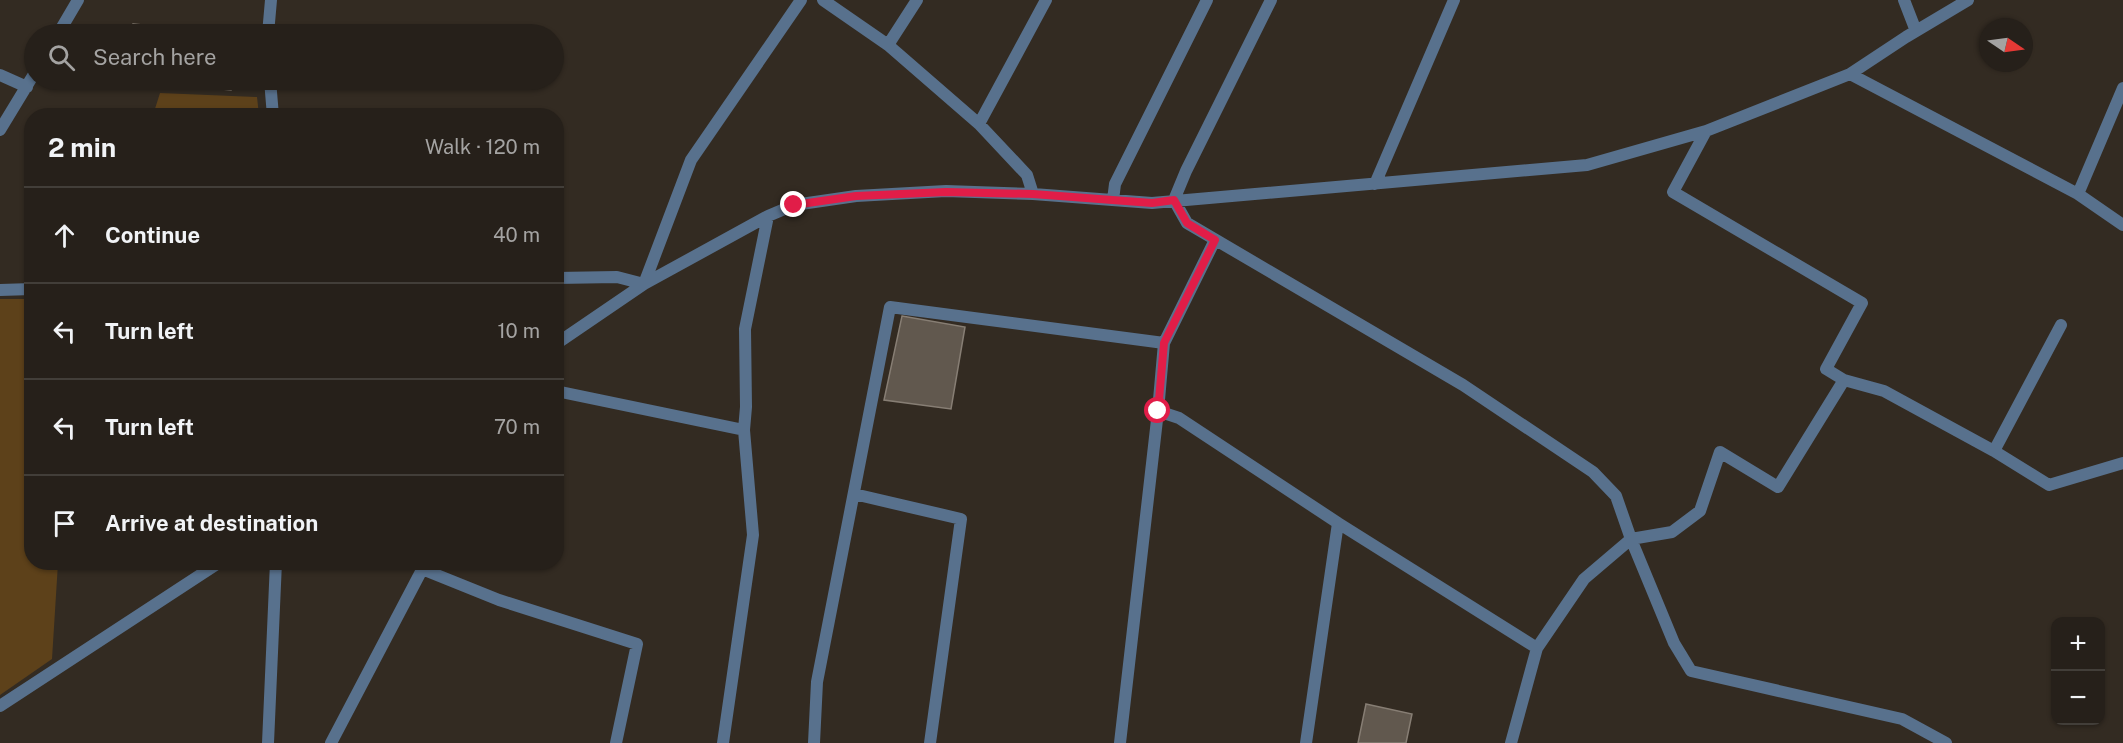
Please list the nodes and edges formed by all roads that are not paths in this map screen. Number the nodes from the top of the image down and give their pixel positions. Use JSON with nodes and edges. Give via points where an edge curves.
{"nodes":[{"id":1,"x":78,"y":0,"type":"edge"},
{"id":2,"x":271,"y":0,"type":"edge"},
{"id":3,"x":801,"y":0,"type":"edge"},
{"id":4,"x":823,"y":0,"type":"edge"},
{"id":5,"x":917,"y":0,"type":"edge"},
{"id":6,"x":1046,"y":0,"type":"edge"},
{"id":7,"x":1208,"y":0,"type":"edge"},
{"id":8,"x":1271,"y":0,"type":"edge"},
{"id":9,"x":1455,"y":0,"type":"edge"},
{"id":10,"x":1904,"y":0,"type":"edge"},
{"id":11,"x":1968,"y":0,"type":"edge"},
{"id":12,"x":64,"y":24,"type":"edge"},
{"id":13,"x":269,"y":24,"type":"edge"},
{"id":14,"x":1916,"y":31,"type":"junction"},
{"id":15,"x":888,"y":45,"type":"junction"},
{"id":16,"x":1850,"y":74,"type":"junction"},
{"id":17,"x":0,"y":75,"type":"edge"},
{"id":18,"x":24,"y":86,"type":"edge"},
{"id":19,"x":2123,"y":88,"type":"edge"},
{"id":20,"x":25,"y":90,"type":"edge"},
{"id":21,"x":271,"y":90,"type":"edge"},
{"id":22,"x":272,"y":108,"type":"edge"},
{"id":23,"x":979,"y":124,"type":"junction"},
{"id":24,"x":0,"y":130,"type":"edge"},
{"id":25,"x":1706,"y":131,"type":"junction"},
{"id":26,"x":1375,"y":184,"type":"junction"},
{"id":27,"x":1033,"y":194,"type":"junction"},
{"id":28,"x":2078,"y":194,"type":"junction"},
{"id":29,"x":1113,"y":200,"type":"junction"},
{"id":30,"x":1174,"y":200,"type":"junction"},
{"id":31,"x":768,"y":216,"type":"junction"},
{"id":32,"x":2123,"y":225,"type":"edge"},
{"id":33,"x":1215,"y":240,"type":"junction"},
{"id":34,"x":564,"y":278,"type":"edge"},
{"id":35,"x":644,"y":284,"type":"junction"},
{"id":36,"x":24,"y":290,"type":"edge"},
{"id":37,"x":0,"y":291,"type":"edge"},
{"id":38,"x":2061,"y":325,"type":"dead end"},
{"id":39,"x":564,"y":339,"type":"edge"},
{"id":40,"x":1164,"y":343,"type":"junction"},
{"id":41,"x":1844,"y":380,"type":"junction"},
{"id":42,"x":564,"y":393,"type":"edge"},
{"id":43,"x":1158,"y":411,"type":"junction"},
{"id":44,"x":744,"y":430,"type":"junction"},
{"id":45,"x":1994,"y":451,"type":"junction"},
{"id":46,"x":2123,"y":463,"type":"edge"},
{"id":47,"x":854,"y":494,"type":"junction"},
{"id":48,"x":1338,"y":523,"type":"junction"},
{"id":49,"x":1631,"y":539,"type":"junction"},
{"id":50,"x":208,"y":570,"type":"edge"},
{"id":51,"x":276,"y":570,"type":"edge"},
{"id":52,"x":422,"y":570,"type":"edge"},
{"id":53,"x":433,"y":570,"type":"edge"},
{"id":54,"x":1537,"y":648,"type":"junction"},
{"id":55,"x":0,"y":706,"type":"edge"},
{"id":56,"x":268,"y":743,"type":"edge"},
{"id":57,"x":331,"y":743,"type":"edge"},
{"id":58,"x":616,"y":743,"type":"edge"},
{"id":59,"x":723,"y":743,"type":"edge"},
{"id":60,"x":814,"y":743,"type":"edge"},
{"id":61,"x":930,"y":743,"type":"edge"},
{"id":62,"x":1120,"y":743,"type":"edge"},
{"id":63,"x":1306,"y":743,"type":"edge"},
{"id":64,"x":1511,"y":743,"type":"edge"},
{"id":65,"x":1946,"y":743,"type":"edge"}],
"edges":[{"from":1,"to":12,"type":"street"},
{"from":2,"to":13,"type":"street"},
{"from":3,"to":35,"type":"street","via":[[691,160]]},
{"from":4,"to":15,"type":"street"},
{"from":5,"to":15,"type":"street"},
{"from":6,"to":23,"type":"street"},
{"from":7,"to":29,"type":"street","via":[[1115,184]]},
{"from":8,"to":30,"type":"street"},
{"from":9,"to":26,"type":"street"},
{"from":10,"to":14,"type":"street"},
{"from":11,"to":14,"type":"street"},
{"from":14,"to":16,"type":"street"},
{"from":15,"to":23,"type":"street"},
{"from":16,"to":25,"type":"street"},
{"from":16,"to":28,"type":"street"},
{"from":17,"to":18,"type":"street"},
{"from":19,"to":28,"type":"street"},
{"from":20,"to":24,"type":"street"},
{"from":21,"to":22,"type":"street"},
{"from":23,"to":27,"type":"street","via":[[1027,175]]},
{"from":25,"to":26,"type":"street","via":[[1587,165]]},
{"from":25,"to":41,"type":"street","via":[[1673,192],[1862,303],[1827,369]]},
{"from":26,"to":30,"type":"street"},
{"from":27,"to":29,"type":"street"},
{"from":27,"to":31,"type":"street","via":[[856,196],[794,205]]},
{"from":28,"to":32,"type":"street"},
{"from":29,"to":30,"type":"street"},
{"from":30,"to":33,"type":"street","via":[[1187,223]]},
{"from":31,"to":35,"type":"street"},
{"from":31,"to":44,"type":"street","via":[[745,329]]},
{"from":33,"to":40,"type":"street"},
{"from":33,"to":49,"type":"street","via":[[1464,385],[1593,472],[1616,496]]},
{"from":34,"to":35,"type":"street","via":[[617,277]]},
{"from":35,"to":39,"type":"street"},
{"from":36,"to":37,"type":"street"},
{"from":38,"to":45,"type":"street"},
{"from":40,"to":43,"type":"street"},
{"from":40,"to":47,"type":"street","via":[[890,307]]},
{"from":41,"to":45,"type":"street","via":[[1884,391]]},
{"from":41,"to":49,"type":"street","via":[[1778,487],[1720,452],[1700,511],[1672,532]]},
{"from":42,"to":44,"type":"street"},
{"from":43,"to":48,"type":"street","via":[[1179,418]]},
{"from":43,"to":62,"type":"street"},
{"from":44,"to":59,"type":"street","via":[[753,535]]},
{"from":45,"to":46,"type":"street","via":[[2049,485]]},
{"from":47,"to":60,"type":"street","via":[[817,682]]},
{"from":47,"to":61,"type":"street","via":[[961,519]]},
{"from":48,"to":54,"type":"street"},
{"from":48,"to":63,"type":"street"},
{"from":49,"to":54,"type":"street","via":[[1584,579]]},
{"from":49,"to":65,"type":"street","via":[[1674,643],[1691,671],[1902,719]]},
{"from":50,"to":55,"type":"street"},
{"from":51,"to":56,"type":"street"},
{"from":52,"to":57,"type":"street"},
{"from":53,"to":58,"type":"street","via":[[499,600],[637,645]]},
{"from":54,"to":64,"type":"street"}]}
